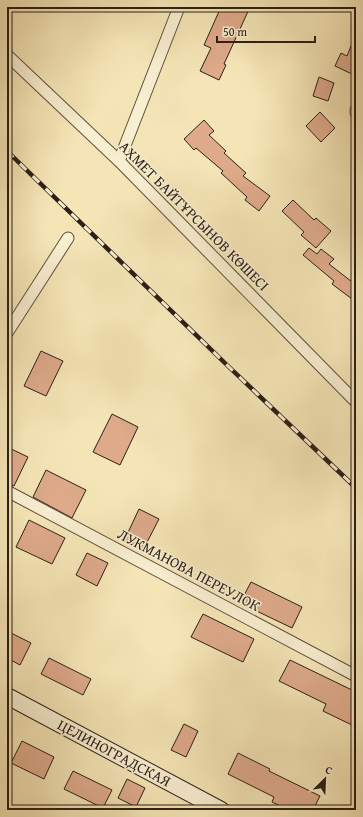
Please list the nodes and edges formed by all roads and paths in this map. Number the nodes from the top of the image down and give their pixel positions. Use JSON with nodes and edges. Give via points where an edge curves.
{"nodes":[{"id":1,"x":179,"y":7,"type":"edge"},
{"id":2,"x":7,"y":55,"type":"edge"},
{"id":3,"x":356,"y":110,"type":"edge"},
{"id":4,"x":356,"y":113,"type":"edge"},
{"id":5,"x":119,"y":161,"type":"junction"},
{"id":6,"x":68,"y":238,"type":"dead end"},
{"id":7,"x":7,"y":333,"type":"edge"},
{"id":8,"x":356,"y":402,"type":"edge"},
{"id":9,"x":7,"y":491,"type":"edge"},
{"id":10,"x":356,"y":676,"type":"edge"},
{"id":11,"x":7,"y":696,"type":"edge"},
{"id":12,"x":221,"y":810,"type":"edge"}],
"edges":[{"from":1,"to":5,"type":"street"},
{"from":2,"to":5,"type":"street","name":"АХМЕТ БАЙТҰРСЫНОВ КӨШЕСІ"},
{"from":3,"to":4,"type":"street"},
{"from":5,"to":8,"type":"street","name":"АХМЕТ БАЙТҰРСЫНОВ КӨШЕСІ"},
{"from":6,"to":7,"type":"street"},
{"from":9,"to":10,"type":"street","name":"ЛУКМАНОВА ПЕРЕУЛОК"},
{"from":11,"to":12,"type":"street","name":"ЦЕЛИНОГРАДСКАЯ"}]}
